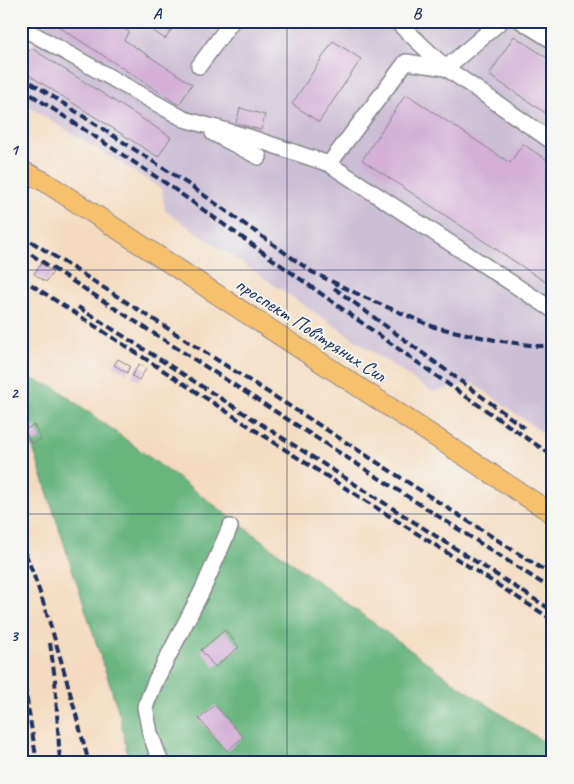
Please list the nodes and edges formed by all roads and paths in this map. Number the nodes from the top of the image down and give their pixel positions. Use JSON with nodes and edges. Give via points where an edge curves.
{"nodes":[{"id":1,"x":232,"y":21,"type":"edge"},
{"id":2,"x":396,"y":21,"type":"edge"},
{"id":3,"x":501,"y":21,"type":"edge"},
{"id":4,"x":521,"y":21,"type":"edge"},
{"id":5,"x":21,"y":27,"type":"edge"},
{"id":6,"x":553,"y":41,"type":"edge"},
{"id":7,"x":199,"y":66,"type":"dead end"},
{"id":8,"x":446,"y":68,"type":"junction"},
{"id":9,"x":184,"y":120,"type":"junction"},
{"id":10,"x":553,"y":142,"type":"edge"},
{"id":11,"x":259,"y":157,"type":"dead end"},
{"id":12,"x":21,"y":162,"type":"edge"},
{"id":13,"x":329,"y":164,"type":"junction"},
{"id":14,"x":21,"y":170,"type":"edge"},
{"id":15,"x":45,"y":182,"type":"junction"},
{"id":16,"x":553,"y":310,"type":"edge"},
{"id":17,"x":553,"y":514,"type":"edge"},
{"id":18,"x":230,"y":527,"type":"dead end"},
{"id":19,"x":161,"y":763,"type":"edge"}],
"edges":[{"from":1,"to":7,"type":"lane"},
{"from":2,"to":8,"type":"lane"},
{"from":3,"to":8,"type":"lane"},
{"from":4,"to":6,"type":"lane"},
{"from":5,"to":9,"type":"lane"},
{"from":8,"to":10,"type":"lane"},
{"from":8,"to":13,"type":"lane","via":[[406,62]]},
{"from":9,"to":11,"type":"lane"},
{"from":9,"to":13,"type":"lane","via":[[227,130]]},
{"from":12,"to":15,"type":"main road","name":"проспект Повітряних Сил"},
{"from":13,"to":16,"type":"lane"},
{"from":14,"to":15,"type":"main road","name":"проспект Повітряних Сил"},
{"from":15,"to":17,"type":"main road","name":"проспект Повітряних Сил"},
{"from":18,"to":19,"type":"lane","via":[[204,589],[145,707]]}]}
